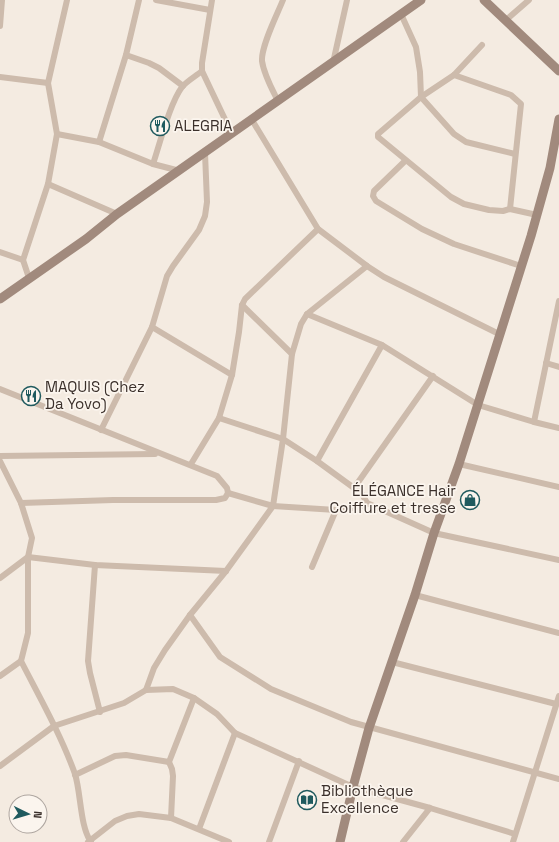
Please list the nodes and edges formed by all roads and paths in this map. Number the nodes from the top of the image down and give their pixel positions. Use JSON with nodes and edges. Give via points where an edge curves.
{"nodes":[{"id":1,"x":2,"y":0,"type":"edge"},
{"id":2,"x":67,"y":0,"type":"edge"},
{"id":3,"x":139,"y":0,"type":"edge"},
{"id":4,"x":156,"y":0,"type":"edge"},
{"id":5,"x":212,"y":0,"type":"edge"},
{"id":6,"x":283,"y":0,"type":"edge"},
{"id":7,"x":347,"y":0,"type":"edge"},
{"id":8,"x":421,"y":0,"type":"edge"},
{"id":9,"x":484,"y":0,"type":"edge"},
{"id":10,"x":529,"y":0,"type":"edge"},
{"id":11,"x":210,"y":10,"type":"junction"},
{"id":12,"x":401,"y":14,"type":"junction"},
{"id":13,"x":506,"y":20,"type":"junction"},
{"id":14,"x":0,"y":26,"type":"edge"},
{"id":15,"x":482,"y":45,"type":"dead end"},
{"id":16,"x":126,"y":55,"type":"junction"},
{"id":17,"x":333,"y":63,"type":"junction"},
{"id":18,"x":559,"y":71,"type":"edge"},
{"id":19,"x":202,"y":72,"type":"junction"},
{"id":20,"x":454,"y":75,"type":"junction"},
{"id":21,"x":0,"y":76,"type":"edge"},
{"id":22,"x":48,"y":83,"type":"junction"},
{"id":23,"x":183,"y":86,"type":"junction"},
{"id":24,"x":421,"y":97,"type":"junction"},
{"id":25,"x":278,"y":102,"type":"junction"},
{"id":26,"x":559,"y":119,"type":"edge"},
{"id":27,"x":252,"y":120,"type":"junction"},
{"id":28,"x":57,"y":134,"type":"junction"},
{"id":29,"x":232,"y":134,"type":"junction"},
{"id":30,"x":99,"y":142,"type":"junction"},
{"id":31,"x":205,"y":152,"type":"junction"},
{"id":32,"x":515,"y":154,"type":"junction"},
{"id":33,"x":405,"y":161,"type":"junction"},
{"id":34,"x":153,"y":164,"type":"junction"},
{"id":35,"x":180,"y":171,"type":"junction"},
{"id":36,"x":48,"y":184,"type":"junction"},
{"id":37,"x":510,"y":209,"type":"junction"},
{"id":38,"x":117,"y":214,"type":"junction"},
{"id":39,"x":537,"y":215,"type":"junction"},
{"id":40,"x":318,"y":228,"type":"junction"},
{"id":41,"x":0,"y":252,"type":"edge"},
{"id":42,"x":23,"y":260,"type":"junction"},
{"id":43,"x":367,"y":266,"type":"junction"},
{"id":44,"x":521,"y":266,"type":"junction"},
{"id":45,"x":29,"y":278,"type":"junction"},
{"id":46,"x":0,"y":299,"type":"edge"},
{"id":47,"x":559,"y":301,"type":"edge"},
{"id":48,"x":242,"y":305,"type":"junction"},
{"id":49,"x":307,"y":314,"type":"junction"},
{"id":50,"x":152,"y":327,"type":"junction"},
{"id":51,"x":500,"y":335,"type":"junction"},
{"id":52,"x":382,"y":345,"type":"junction"},
{"id":53,"x":292,"y":354,"type":"junction"},
{"id":54,"x":546,"y":363,"type":"junction"},
{"id":55,"x":559,"y":367,"type":"edge"},
{"id":56,"x":232,"y":375,"type":"junction"},
{"id":57,"x":433,"y":376,"type":"junction"},
{"id":58,"x":0,"y":389,"type":"edge"},
{"id":59,"x":478,"y":404,"type":"junction"},
{"id":60,"x":219,"y":418,"type":"junction"},
{"id":61,"x":534,"y":422,"type":"junction"},
{"id":62,"x":559,"y":428,"type":"edge"},
{"id":63,"x":101,"y":430,"type":"junction"},
{"id":64,"x":283,"y":439,"type":"junction"},
{"id":65,"x":159,"y":454,"type":"junction"},
{"id":66,"x":0,"y":456,"type":"edge"},
{"id":67,"x":0,"y":461,"type":"edge"},
{"id":68,"x":317,"y":461,"type":"junction"},
{"id":69,"x":191,"y":464,"type":"junction"},
{"id":70,"x":459,"y":464,"type":"junction"},
{"id":71,"x":559,"y":487,"type":"edge"},
{"id":72,"x":354,"y":488,"type":"junction"},
{"id":73,"x":228,"y":493,"type":"junction"},
{"id":74,"x":20,"y":503,"type":"junction"},
{"id":75,"x":367,"y":503,"type":"junction"},
{"id":76,"x":274,"y":506,"type":"junction"},
{"id":77,"x":336,"y":510,"type":"junction"},
{"id":78,"x":434,"y":533,"type":"junction"},
{"id":79,"x":28,"y":557,"type":"junction"},
{"id":80,"x":559,"y":560,"type":"edge"},
{"id":81,"x":95,"y":565,"type":"junction"},
{"id":82,"x":312,"y":567,"type":"dead end"},
{"id":83,"x":226,"y":571,"type":"junction"},
{"id":84,"x":1,"y":576,"type":"edge"},
{"id":85,"x":415,"y":595,"type":"junction"},
{"id":86,"x":190,"y":615,"type":"junction"},
{"id":87,"x":559,"y":633,"type":"edge"},
{"id":88,"x":21,"y":661,"type":"junction"},
{"id":89,"x":392,"y":662,"type":"junction"},
{"id":90,"x":0,"y":676,"type":"edge"},
{"id":91,"x":146,"y":690,"type":"junction"},
{"id":92,"x":559,"y":696,"type":"edge"},
{"id":93,"x":194,"y":698,"type":"junction"},
{"id":94,"x":556,"y":704,"type":"junction"},
{"id":95,"x":100,"y":712,"type":"junction"},
{"id":96,"x":54,"y":726,"type":"junction"},
{"id":97,"x":369,"y":728,"type":"junction"},
{"id":98,"x":235,"y":733,"type":"junction"},
{"id":99,"x":299,"y":761,"type":"junction"},
{"id":100,"x":169,"y":762,"type":"junction"},
{"id":101,"x":0,"y":766,"type":"edge"},
{"id":102,"x":534,"y":772,"type":"junction"},
{"id":103,"x":75,"y":775,"type":"junction"},
{"id":104,"x":559,"y":779,"type":"edge"},
{"id":105,"x":353,"y":787,"type":"junction"},
{"id":106,"x":430,"y":808,"type":"junction"},
{"id":107,"x":170,"y":818,"type":"junction"},
{"id":108,"x":200,"y":829,"type":"junction"},
{"id":109,"x":515,"y":834,"type":"junction"},
{"id":110,"x":90,"y":841,"type":"edge"},
{"id":111,"x":229,"y":842,"type":"edge"},
{"id":112,"x":269,"y":842,"type":"edge"},
{"id":113,"x":340,"y":842,"type":"edge"},
{"id":114,"x":403,"y":842,"type":"edge"},
{"id":115,"x":512,"y":842,"type":"edge"}],
"edges":[{"from":1,"to":14,"type":"street"},
{"from":2,"to":22,"type":"street"},
{"from":3,"to":16,"type":"street"},
{"from":4,"to":11,"type":"street"},
{"from":5,"to":11,"type":"street"},
{"from":6,"to":25,"type":"street","via":[[263,50],[262,60]]},
{"from":7,"to":17,"type":"street"},
{"from":8,"to":12,"type":"main road"},
{"from":9,"to":13,"type":"main road"},
{"from":10,"to":13,"type":"street"},
{"from":11,"to":19,"type":"street"},
{"from":12,"to":17,"type":"main road"},
{"from":12,"to":24,"type":"street","via":[[416,47]]},
{"from":13,"to":18,"type":"main road"},
{"from":15,"to":20,"type":"street"},
{"from":16,"to":23,"type":"street","via":[[159,68]]},
{"from":16,"to":30,"type":"street"},
{"from":17,"to":25,"type":"main road"},
{"from":19,"to":23,"type":"street"},
{"from":19,"to":29,"type":"street"},
{"from":20,"to":24,"type":"street"},
{"from":20,"to":32,"type":"street","via":[[511,95],[521,104]]},
{"from":21,"to":22,"type":"street"},
{"from":22,"to":28,"type":"street"},
{"from":23,"to":34,"type":"street","via":[[172,108]]},
{"from":24,"to":32,"type":"street","via":[[454,134],[466,142]]},
{"from":24,"to":33,"type":"street","via":[[378,134],[380,140]]},
{"from":25,"to":27,"type":"main road"},
{"from":26,"to":39,"type":"main road","via":[[550,168]]},
{"from":27,"to":29,"type":"main road"},
{"from":27,"to":40,"type":"street"},
{"from":28,"to":30,"type":"street"},
{"from":28,"to":36,"type":"street"},
{"from":29,"to":31,"type":"main road"},
{"from":30,"to":34,"type":"street"},
{"from":31,"to":35,"type":"main road"},
{"from":31,"to":50,"type":"street","via":[[205,216],[199,230],[167,276]]},
{"from":32,"to":37,"type":"street"},
{"from":33,"to":37,"type":"street","via":[[464,204],[489,210]]},
{"from":33,"to":44,"type":"street","via":[[374,191],[376,201],[422,229],[454,244]]},
{"from":34,"to":35,"type":"street"},
{"from":35,"to":38,"type":"main road"},
{"from":36,"to":38,"type":"street"},
{"from":36,"to":42,"type":"street"},
{"from":37,"to":39,"type":"street"},
{"from":38,"to":45,"type":"main road"},
{"from":39,"to":44,"type":"main road"},
{"from":40,"to":43,"type":"street"},
{"from":40,"to":48,"type":"street","via":[[245,299]]},
{"from":41,"to":42,"type":"street"},
{"from":42,"to":45,"type":"street"},
{"from":43,"to":49,"type":"street"},
{"from":43,"to":51,"type":"street"},
{"from":44,"to":51,"type":"main road"},
{"from":45,"to":46,"type":"main road"},
{"from":47,"to":54,"type":"street"},
{"from":48,"to":53,"type":"street"},
{"from":48,"to":56,"type":"street"},
{"from":49,"to":52,"type":"street"},
{"from":49,"to":53,"type":"street","via":[[301,324]]},
{"from":50,"to":56,"type":"street"},
{"from":50,"to":63,"type":"street"},
{"from":51,"to":59,"type":"main road"},
{"from":52,"to":57,"type":"street"},
{"from":52,"to":68,"type":"street"},
{"from":53,"to":64,"type":"street"},
{"from":54,"to":55,"type":"street"},
{"from":54,"to":61,"type":"street"},
{"from":56,"to":60,"type":"street"},
{"from":57,"to":59,"type":"street"},
{"from":57,"to":72,"type":"street"},
{"from":58,"to":63,"type":"street"},
{"from":59,"to":61,"type":"street"},
{"from":59,"to":70,"type":"main road"},
{"from":60,"to":64,"type":"street"},
{"from":60,"to":69,"type":"street"},
{"from":61,"to":62,"type":"street"},
{"from":63,"to":65,"type":"street"},
{"from":64,"to":68,"type":"street"},
{"from":64,"to":76,"type":"street"},
{"from":65,"to":66,"type":"street"},
{"from":65,"to":69,"type":"street"},
{"from":67,"to":74,"type":"street"},
{"from":68,"to":72,"type":"street"},
{"from":69,"to":73,"type":"street","via":[[217,476]]},
{"from":70,"to":71,"type":"street"},
{"from":70,"to":78,"type":"main road"},
{"from":72,"to":75,"type":"street","via":[[362,494]]},
{"from":73,"to":74,"type":"street","via":[[225,498],[216,500]]},
{"from":73,"to":76,"type":"street"},
{"from":74,"to":79,"type":"street","via":[[32,538]]},
{"from":75,"to":77,"type":"street","via":[[359,507]]},
{"from":75,"to":78,"type":"street"},
{"from":76,"to":77,"type":"street"},
{"from":76,"to":83,"type":"street"},
{"from":77,"to":82,"type":"street"},
{"from":78,"to":80,"type":"street"},
{"from":78,"to":85,"type":"main road"},
{"from":79,"to":81,"type":"street"},
{"from":79,"to":84,"type":"street"},
{"from":79,"to":88,"type":"street","via":[[28,633]]},
{"from":81,"to":83,"type":"street"},
{"from":81,"to":95,"type":"street","via":[[88,661]]},
{"from":83,"to":86,"type":"street"},
{"from":85,"to":87,"type":"street"},
{"from":85,"to":89,"type":"main road"},
{"from":86,"to":91,"type":"street","via":[[154,668]]},
{"from":86,"to":97,"type":"street","via":[[220,657],[271,688]]},
{"from":88,"to":90,"type":"street"},
{"from":88,"to":96,"type":"street"},
{"from":89,"to":94,"type":"street"},
{"from":89,"to":97,"type":"main road"},
{"from":91,"to":93,"type":"street","via":[[173,689]]},
{"from":91,"to":95,"type":"street","via":[[124,703]]},
{"from":92,"to":94,"type":"street"},
{"from":93,"to":98,"type":"street","via":[[217,714]]},
{"from":93,"to":100,"type":"street"},
{"from":94,"to":102,"type":"street"},
{"from":95,"to":96,"type":"street"},
{"from":96,"to":101,"type":"street"},
{"from":96,"to":103,"type":"street"},
{"from":97,"to":102,"type":"street"},
{"from":97,"to":105,"type":"main road"},
{"from":98,"to":99,"type":"street"},
{"from":98,"to":108,"type":"street"},
{"from":99,"to":105,"type":"street"},
{"from":99,"to":112,"type":"street"},
{"from":100,"to":103,"type":"street","via":[[120,755]]},
{"from":100,"to":107,"type":"street","via":[[173,776]]},
{"from":102,"to":104,"type":"street"},
{"from":102,"to":109,"type":"street"},
{"from":103,"to":110,"type":"street"},
{"from":105,"to":106,"type":"street"},
{"from":105,"to":113,"type":"main road"},
{"from":106,"to":109,"type":"street"},
{"from":106,"to":114,"type":"street"},
{"from":107,"to":108,"type":"street"},
{"from":107,"to":110,"type":"street","via":[[139,814],[127,816],[115,821]]},
{"from":108,"to":111,"type":"street"},
{"from":109,"to":115,"type":"street"}]}
